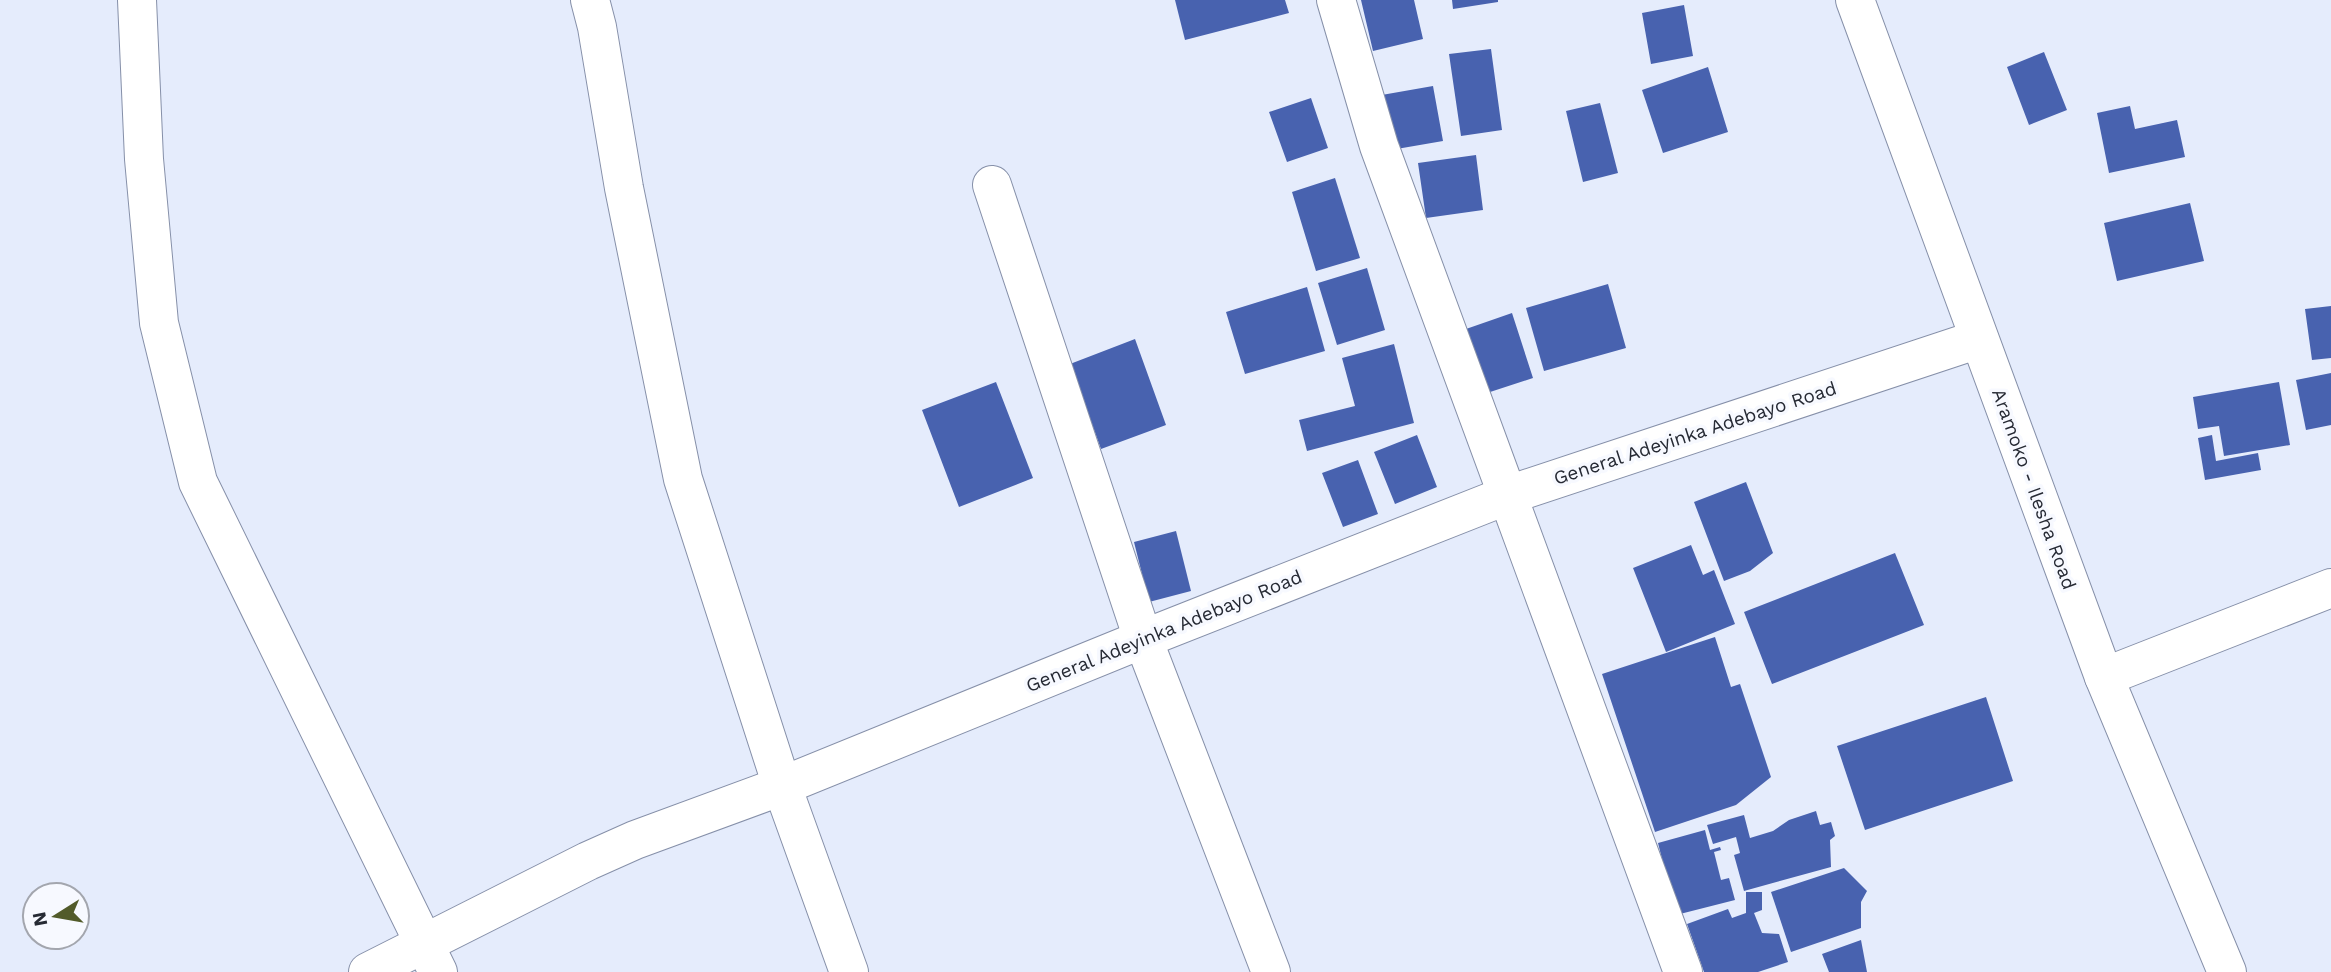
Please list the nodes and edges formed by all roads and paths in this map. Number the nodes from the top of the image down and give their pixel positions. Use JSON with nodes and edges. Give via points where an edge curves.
{"nodes":[{"id":1,"x":137,"y":0,"type":"edge"},
{"id":2,"x":590,"y":0,"type":"edge"},
{"id":3,"x":1336,"y":0,"type":"edge"},
{"id":4,"x":1854,"y":0,"type":"edge"},
{"id":5,"x":992,"y":185,"type":"dead end"},
{"id":6,"x":1979,"y":339,"type":"junction"},
{"id":7,"x":1508,"y":495,"type":"junction"},
{"id":8,"x":2331,"y":588,"type":"edge"},
{"id":9,"x":1143,"y":639,"type":"junction"},
{"id":10,"x":2104,"y":677,"type":"junction"},
{"id":11,"x":782,"y":786,"type":"junction"},
{"id":12,"x":432,"y":958,"type":"edge"},
{"id":13,"x":368,"y":972,"type":"edge"},
{"id":14,"x":849,"y":972,"type":"edge"},
{"id":15,"x":1271,"y":972,"type":"edge"},
{"id":16,"x":1683,"y":972,"type":"edge"},
{"id":17,"x":2227,"y":972,"type":"edge"}],
"edges":[{"from":1,"to":12,"type":"street","via":[[144,159],[159,323],[198,482]]},
{"from":2,"to":11,"type":"street","via":[[683,478]]},
{"from":3,"to":7,"type":"street","via":[[1379,146]]},
{"from":4,"to":6,"type":"street","name":"Aramoko - Ilesha Road"},
{"from":5,"to":9,"type":"street"},
{"from":6,"to":7,"type":"street","name":"General Adeyinka Adebayo Road"},
{"from":6,"to":10,"type":"street","name":"Aramoko - Ilesha Road"},
{"from":7,"to":9,"type":"street","name":"General Adeyinka Adebayo Road"},
{"from":7,"to":16,"type":"street"},
{"from":8,"to":10,"type":"street"},
{"from":9,"to":11,"type":"street","name":"General Adeyinka Adebayo Road"},
{"from":9,"to":15,"type":"street"},
{"from":10,"to":17,"type":"street","name":"Aramoko - Ilesha Road"},
{"from":11,"to":12,"type":"street","name":"General Adeyinka Adebayo Road","via":[[587,861]]},
{"from":11,"to":14,"type":"street"},
{"from":12,"to":13,"type":"street","name":"General Adeyinka Adebayo Road"}]}
